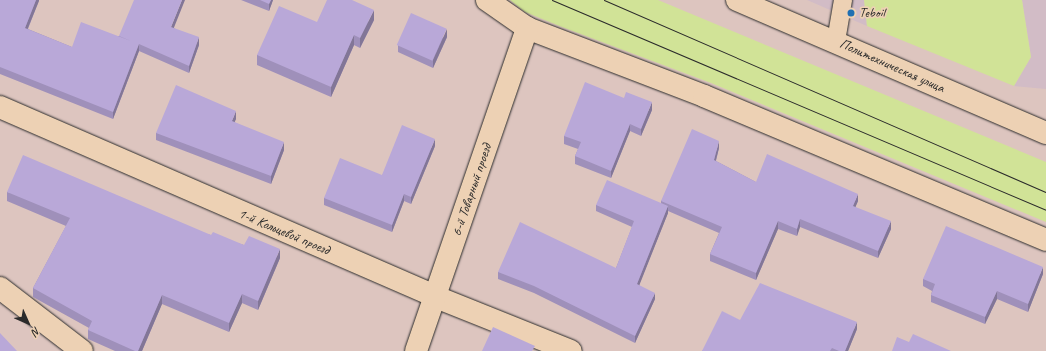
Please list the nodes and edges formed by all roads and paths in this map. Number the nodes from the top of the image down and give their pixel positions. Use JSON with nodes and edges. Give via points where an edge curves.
{"nodes":[{"id":1,"x":487,"y":0,"type":"edge"},
{"id":2,"x":737,"y":0,"type":"edge"},
{"id":3,"x":843,"y":0,"type":"edge"},
{"id":4,"x":526,"y":28,"type":"junction"},
{"id":5,"x":836,"y":41,"type":"junction"},
{"id":6,"x":0,"y":107,"type":"edge"},
{"id":7,"x":1046,"y":133,"type":"edge"},
{"id":8,"x":1046,"y":240,"type":"edge"},
{"id":9,"x":0,"y":288,"type":"edge"},
{"id":10,"x":436,"y":296,"type":"junction"},
{"id":11,"x":82,"y":351,"type":"edge"},
{"id":12,"x":416,"y":351,"type":"edge"},
{"id":13,"x":571,"y":351,"type":"edge"}],
"edges":[{"from":1,"to":4,"type":"street"},
{"from":2,"to":5,"type":"street","name":"Политехническая улица"},
{"from":3,"to":5,"type":"lane"},
{"from":4,"to":8,"type":"street","via":[[704,96]]},
{"from":4,"to":10,"type":"street","name":"6-й Товарный проезд"},
{"from":5,"to":7,"type":"street","name":"Политехническая улица"},
{"from":6,"to":10,"type":"street","name":"1-й Кольцевой проезд"},
{"from":9,"to":11,"type":"street"},
{"from":10,"to":12,"type":"street","name":"6-й Товарный проезд"},
{"from":10,"to":13,"type":"street","name":"1-й Кольцевой проезд"}]}
